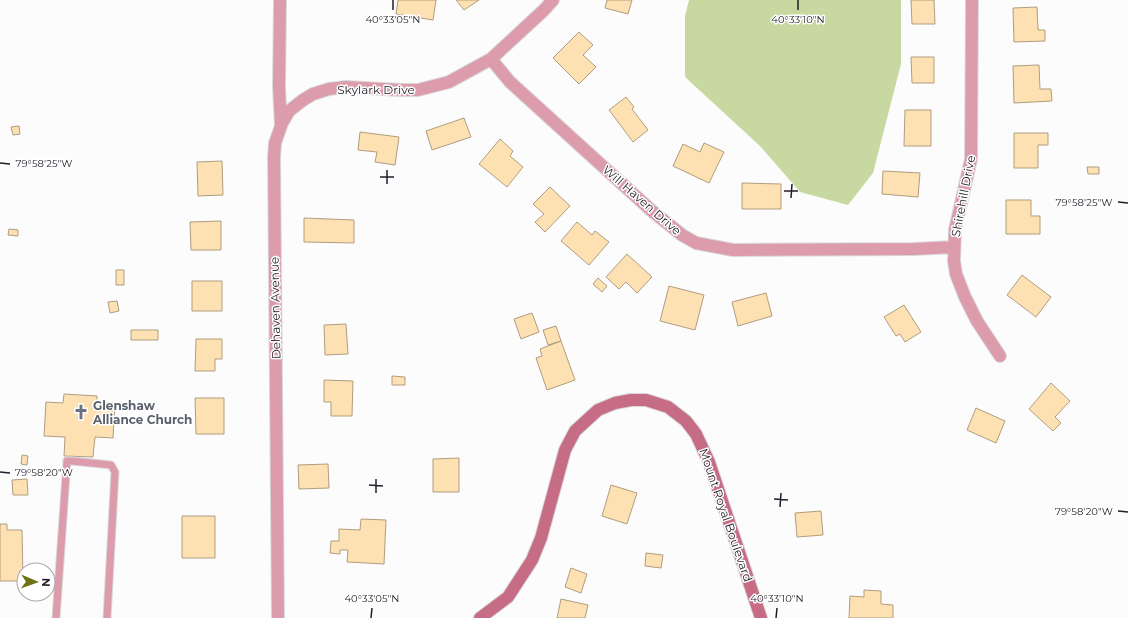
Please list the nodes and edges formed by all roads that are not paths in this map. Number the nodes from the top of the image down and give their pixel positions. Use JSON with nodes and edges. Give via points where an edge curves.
{"nodes":[{"id":1,"x":280,"y":0,"type":"edge"},
{"id":2,"x":553,"y":0,"type":"edge"},
{"id":3,"x":972,"y":0,"type":"edge"},
{"id":4,"x":491,"y":59,"type":"junction"},
{"id":5,"x":281,"y":126,"type":"junction"},
{"id":6,"x":954,"y":247,"type":"junction"},
{"id":7,"x":1000,"y":356,"type":"dead end"},
{"id":8,"x":56,"y":618,"type":"edge"},
{"id":9,"x":108,"y":618,"type":"edge"},
{"id":10,"x":278,"y":618,"type":"edge"},
{"id":11,"x":480,"y":618,"type":"edge"},
{"id":12,"x":761,"y":618,"type":"edge"}],
"edges":[{"from":1,"to":5,"type":"street","name":"Dehaven Avenue"},
{"from":2,"to":4,"type":"street","name":"Skylark Drive"},
{"from":3,"to":6,"type":"street","name":"Shirehill Drive","via":[[971,159],[955,230]]},
{"from":4,"to":5,"type":"street","name":"Skylark Drive","via":[[448,82],[418,90],[346,87],[313,94],[289,111]]},
{"from":4,"to":6,"type":"street","name":"Will Haven Drive","via":[[510,82],[652,211],[696,243],[733,250]]},
{"from":5,"to":10,"type":"street","name":"Dehaven Avenue","via":[[274,157]]},
{"from":6,"to":7,"type":"street","name":"Shirehill Drive","via":[[956,274],[964,297]]},
{"from":8,"to":9,"type":"lane","via":[[68,461],[111,465],[116,472]]},
{"from":11,"to":12,"type":"main road","name":"Mount Royal Boulevard","via":[[508,597],[532,560],[541,538],[565,450],[575,431],[598,410],[615,403],[646,400],[668,407],[686,421],[696,434],[709,462]]}]}
